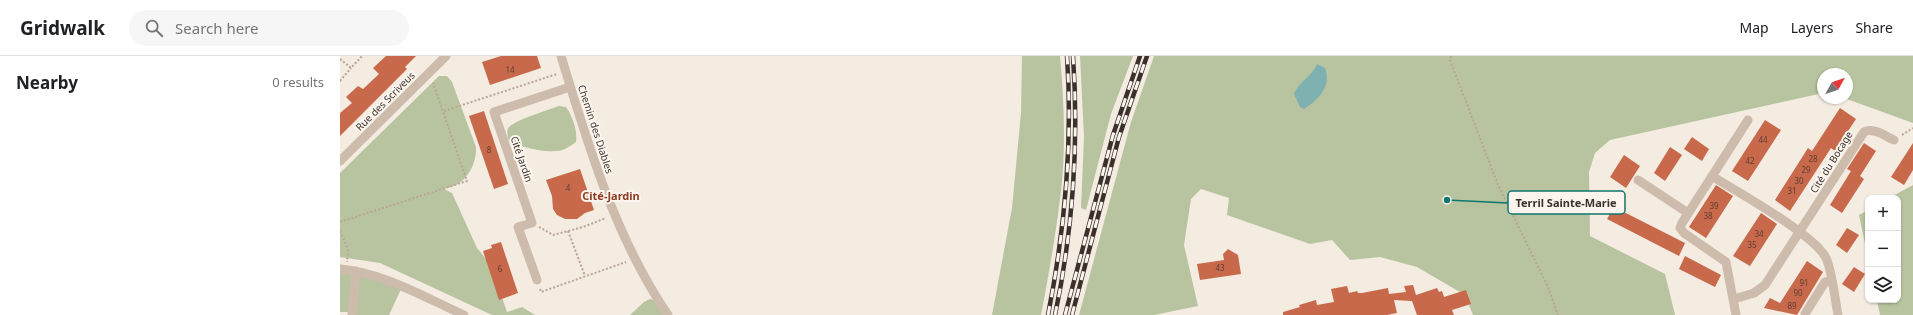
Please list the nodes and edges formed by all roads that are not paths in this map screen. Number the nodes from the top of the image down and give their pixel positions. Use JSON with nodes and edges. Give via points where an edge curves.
{"nodes":[{"id":1,"x":446,"y":56,"type":"edge"},
{"id":2,"x":561,"y":56,"type":"edge"},
{"id":3,"x":570,"y":87,"type":"junction"},
{"id":4,"x":1748,"y":120,"type":"dead end"},
{"id":5,"x":1894,"y":140,"type":"road end"},
{"id":6,"x":340,"y":162,"type":"edge"},
{"id":7,"x":1712,"y":176,"type":"junction"},
{"id":8,"x":1638,"y":180,"type":"dead end"},
{"id":9,"x":1688,"y":213,"type":"junction"},
{"id":10,"x":1799,"y":232,"type":"junction"},
{"id":11,"x":343,"y":269,"type":"edge"},
{"id":12,"x":356,"y":271,"type":"junction"},
{"id":13,"x":537,"y":280,"type":"road end"},
{"id":14,"x":1831,"y":281,"type":"junction"},
{"id":15,"x":1734,"y":299,"type":"junction"},
{"id":16,"x":1805,"y":314,"type":"edge"},
{"id":17,"x":352,"y":315,"type":"edge"},
{"id":18,"x":464,"y":315,"type":"edge"},
{"id":19,"x":668,"y":315,"type":"edge"},
{"id":20,"x":1736,"y":315,"type":"edge"},
{"id":21,"x":1838,"y":315,"type":"edge"}],
"edges":[{"from":1,"to":6,"type":"street","name":"Rue des Scriveus"},
{"from":2,"to":3,"type":"street","name":"Chemin des Diables"},
{"from":3,"to":13,"type":"street","name":"Cité Jardin","via":[[494,112],[532,223],[518,227]]},
{"from":3,"to":19,"type":"street","name":"Chemin des Diables","via":[[614,214],[635,259]]},
{"from":4,"to":7,"type":"street"},
{"from":5,"to":10,"type":"street","name":"Cité du Bocage","via":[[1875,131],[1864,132]]},
{"from":7,"to":9,"type":"street"},
{"from":7,"to":10,"type":"street"},
{"from":8,"to":9,"type":"street"},
{"from":9,"to":15,"type":"street","via":[[1680,228],[1726,262]]},
{"from":10,"to":14,"type":"street","via":[[1822,251],[1827,260]]},
{"from":10,"to":15,"type":"street","name":"Cité du Bocage","via":[[1765,285],[1754,293]]},
{"from":11,"to":12,"type":"street"},
{"from":12,"to":17,"type":"street"},
{"from":12,"to":18,"type":"street","via":[[382,279]]},
{"from":14,"to":16,"type":"street","via":[[1825,282]]},
{"from":14,"to":21,"type":"street"},
{"from":15,"to":20,"type":"street"}]}
